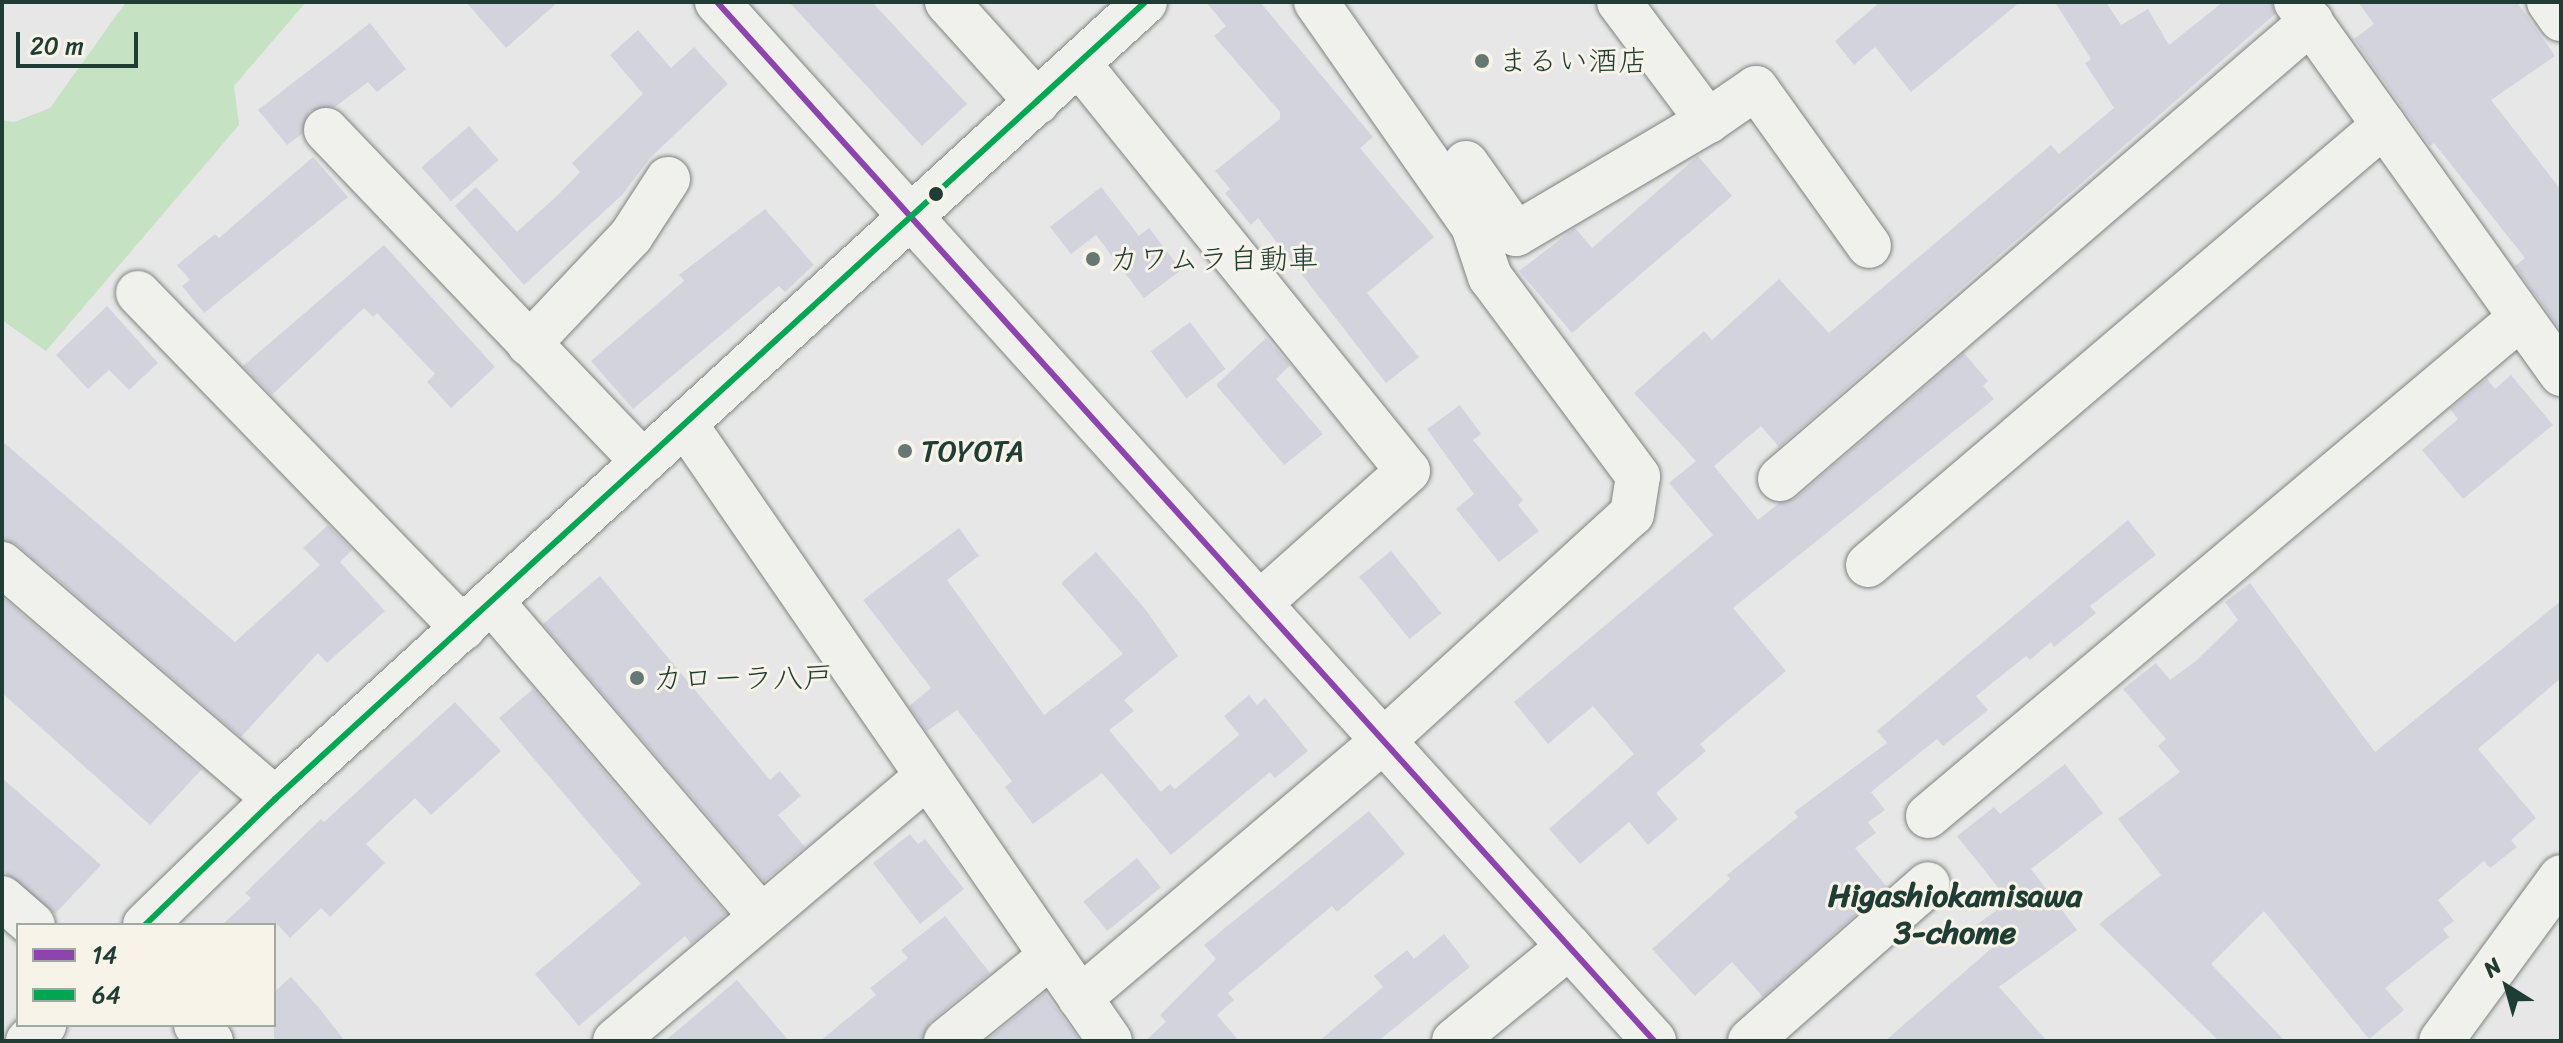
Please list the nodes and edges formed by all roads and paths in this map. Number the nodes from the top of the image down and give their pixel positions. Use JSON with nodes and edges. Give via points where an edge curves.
{"nodes":[{"id":1,"x":717,"y":2,"type":"edge"},
{"id":2,"x":947,"y":2,"type":"edge"},
{"id":3,"x":1145,"y":2,"type":"edge"},
{"id":4,"x":1316,"y":2,"type":"edge"},
{"id":5,"x":1351,"y":2,"type":"edge"},
{"id":6,"x":1619,"y":2,"type":"edge"},
{"id":7,"x":2549,"y":2,"type":"edge"},
{"id":8,"x":2304,"y":12,"type":"edge"},
{"id":9,"x":2561,"y":19,"type":"edge"},
{"id":10,"x":1079,"y":64,"type":"junction"},
{"id":11,"x":1037,"y":102,"type":"junction"},
{"id":12,"x":1708,"y":121,"type":"junction"},
{"id":13,"x":2384,"y":125,"type":"junction"},
{"id":14,"x":326,"y":130,"type":"dead end"},
{"id":15,"x":668,"y":179,"type":"dead end"},
{"id":16,"x":912,"y":218,"type":"junction"},
{"id":17,"x":1869,"y":246,"type":"dead end"},
{"id":18,"x":138,"y":293,"type":"dead end"},
{"id":19,"x":2520,"y":318,"type":"junction"},
{"id":20,"x":529,"y":344,"type":"junction"},
{"id":21,"x":2561,"y":374,"type":"edge"},
{"id":22,"x":685,"y":424,"type":"junction"},
{"id":23,"x":643,"y":462,"type":"junction"},
{"id":24,"x":1780,"y":479,"type":"dead end"},
{"id":25,"x":2,"y":564,"type":"edge"},
{"id":26,"x":1868,"y":565,"type":"dead end"},
{"id":27,"x":1260,"y":603,"type":"junction"},
{"id":28,"x":477,"y":614,"type":"junction"},
{"id":29,"x":1383,"y":741,"type":"junction"},
{"id":30,"x":926,"y":777,"type":"junction"},
{"id":31,"x":275,"y":799,"type":"junction"},
{"id":32,"x":1928,"y":816,"type":"dead end"},
{"id":33,"x":2561,"y":877,"type":"edge"},
{"id":34,"x":1928,"y":884,"type":"dead end"},
{"id":35,"x":2,"y":898,"type":"edge"},
{"id":36,"x":761,"y":916,"type":"junction"},
{"id":37,"x":31,"y":923,"type":"edge"},
{"id":38,"x":147,"y":923,"type":"edge"},
{"id":39,"x":1569,"y":947,"type":"junction"},
{"id":40,"x":1051,"y":956,"type":"junction"},
{"id":41,"x":1080,"y":998,"type":"junction"},
{"id":42,"x":2451,"y":1037,"type":"edge"},
{"id":43,"x":615,"y":1041,"type":"edge"},
{"id":44,"x":946,"y":1041,"type":"edge"},
{"id":45,"x":1110,"y":1041,"type":"edge"},
{"id":46,"x":1454,"y":1041,"type":"edge"},
{"id":47,"x":1654,"y":1041,"type":"edge"},
{"id":48,"x":1750,"y":1041,"type":"edge"}],
"edges":[{"from":1,"to":16,"type":"street"},
{"from":2,"to":11,"type":"street"},
{"from":3,"to":10,"type":"street"},
{"from":4,"to":29,"type":"street","via":[[1473,226],[1490,277],[1638,476],[1632,514]]},
{"from":5,"to":12,"type":"street","via":[[1516,234]]},
{"from":6,"to":12,"type":"street"},
{"from":7,"to":9,"type":"street"},
{"from":8,"to":13,"type":"street"},
{"from":8,"to":24,"type":"street"},
{"from":10,"to":11,"type":"street"},
{"from":10,"to":27,"type":"street","via":[[1408,471]]},
{"from":11,"to":16,"type":"street"},
{"from":12,"to":17,"type":"street","via":[[1756,88]]},
{"from":13,"to":19,"type":"street"},
{"from":13,"to":26,"type":"street"},
{"from":14,"to":20,"type":"street"},
{"from":15,"to":20,"type":"street","via":[[631,236]]},
{"from":16,"to":22,"type":"street"},
{"from":16,"to":27,"type":"street"},
{"from":18,"to":28,"type":"street"},
{"from":19,"to":21,"type":"street"},
{"from":19,"to":32,"type":"street"},
{"from":20,"to":23,"type":"street"},
{"from":22,"to":23,"type":"street"},
{"from":22,"to":30,"type":"street"},
{"from":23,"to":28,"type":"street"},
{"from":25,"to":31,"type":"street"},
{"from":27,"to":29,"type":"street"},
{"from":28,"to":31,"type":"street"},
{"from":28,"to":36,"type":"street"},
{"from":29,"to":39,"type":"street"},
{"from":29,"to":41,"type":"street"},
{"from":30,"to":36,"type":"street"},
{"from":30,"to":40,"type":"street"},
{"from":31,"to":38,"type":"street"},
{"from":33,"to":42,"type":"street"},
{"from":34,"to":48,"type":"street"},
{"from":35,"to":37,"type":"street"},
{"from":36,"to":43,"type":"street"},
{"from":39,"to":46,"type":"street"},
{"from":39,"to":47,"type":"street"},
{"from":40,"to":41,"type":"street"},
{"from":40,"to":44,"type":"street"},
{"from":41,"to":45,"type":"street"}]}
